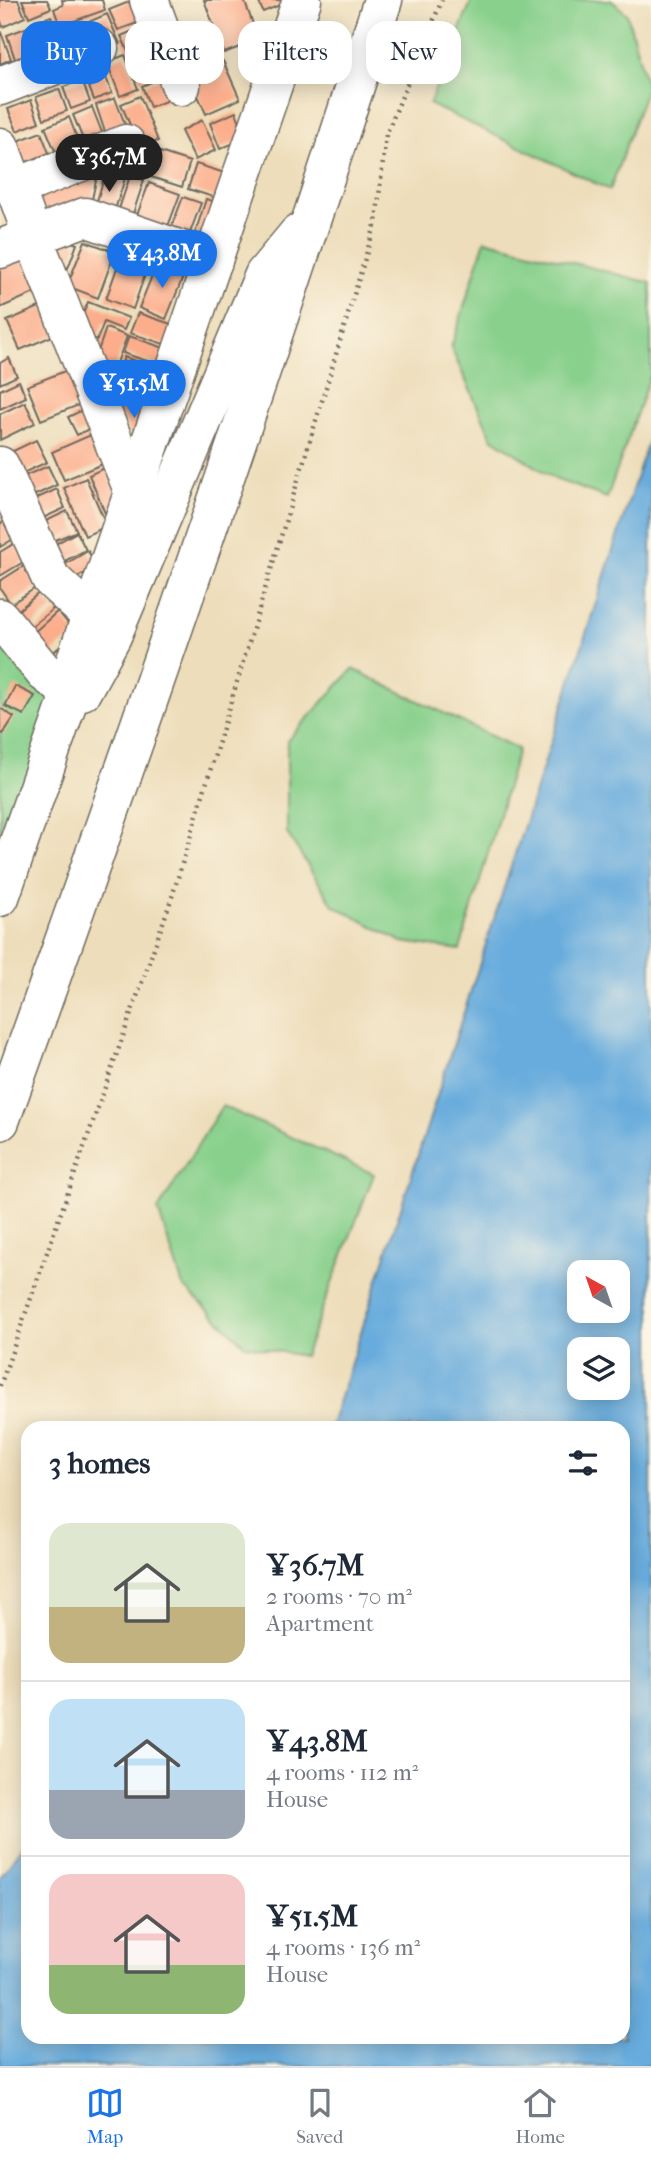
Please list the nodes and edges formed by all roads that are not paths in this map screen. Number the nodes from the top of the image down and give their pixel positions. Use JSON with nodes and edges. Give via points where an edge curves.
{"nodes":[{"id":1,"x":149,"y":0,"type":"edge"},
{"id":2,"x":302,"y":0,"type":"edge"},
{"id":3,"x":383,"y":0,"type":"edge"},
{"id":4,"x":21,"y":78,"type":"edge"},
{"id":5,"x":0,"y":86,"type":"edge"},
{"id":6,"x":181,"y":86,"type":"dead end"},
{"id":7,"x":126,"y":144,"type":"dead end"},
{"id":8,"x":0,"y":147,"type":"edge"},
{"id":9,"x":15,"y":188,"type":"junction"},
{"id":10,"x":314,"y":215,"type":"junction"},
{"id":11,"x":16,"y":243,"type":"edge"},
{"id":12,"x":213,"y":261,"type":"junction"},
{"id":13,"x":0,"y":466,"type":"edge"},
{"id":14,"x":134,"y":493,"type":"junction"},
{"id":15,"x":91,"y":617,"type":"junction"},
{"id":16,"x":0,"y":618,"type":"edge"},
{"id":17,"x":66,"y":689,"type":"junction"},
{"id":18,"x":0,"y":897,"type":"edge"},
{"id":19,"x":0,"y":1121,"type":"edge"}],
"edges":[{"from":1,"to":6,"type":"street"},
{"from":2,"to":12,"type":"street"},
{"from":3,"to":10,"type":"street"},
{"from":4,"to":5,"type":"street"},
{"from":7,"to":9,"type":"street"},
{"from":8,"to":9,"type":"street"},
{"from":9,"to":11,"type":"street"},
{"from":10,"to":17,"type":"street","via":[[264,275],[112,636],[82,691]]},
{"from":10,"to":19,"type":"street"},
{"from":11,"to":12,"type":"street","via":[[85,217]]},
{"from":11,"to":14,"type":"street"},
{"from":12,"to":14,"type":"street"},
{"from":13,"to":15,"type":"street","via":[[51,579]]},
{"from":14,"to":15,"type":"street"},
{"from":15,"to":17,"type":"street"},
{"from":16,"to":17,"type":"street","via":[[46,673]]},
{"from":17,"to":18,"type":"street","via":[[67,704]]}]}
